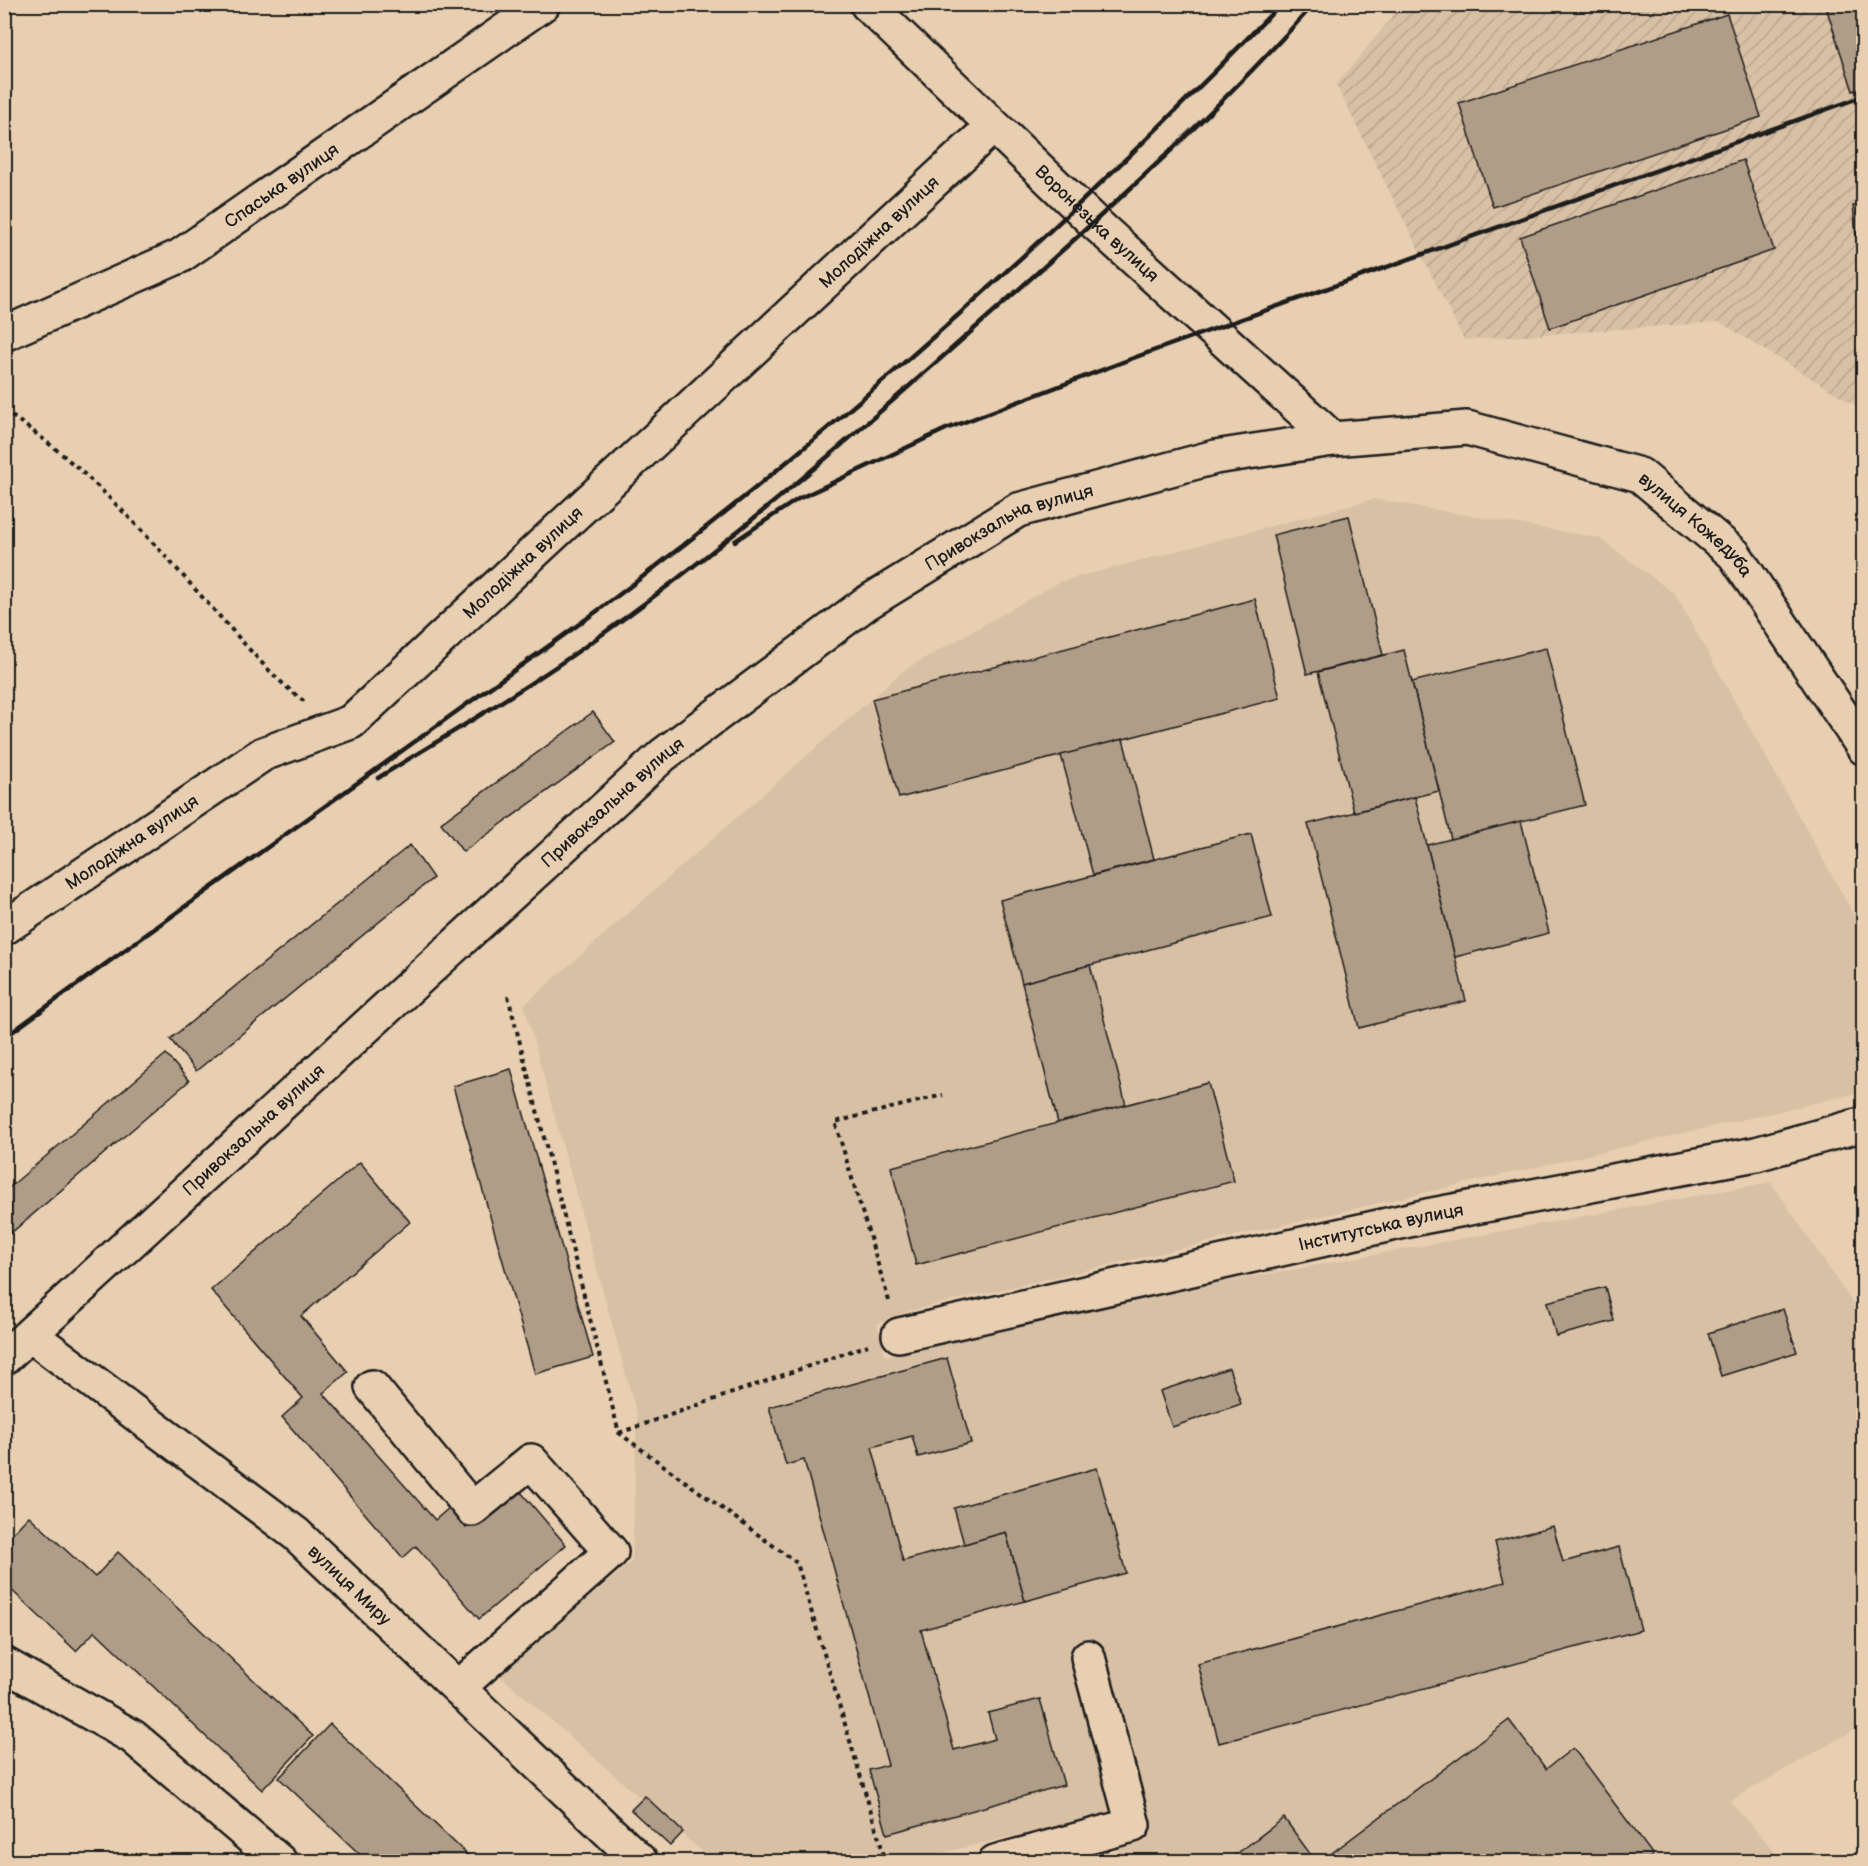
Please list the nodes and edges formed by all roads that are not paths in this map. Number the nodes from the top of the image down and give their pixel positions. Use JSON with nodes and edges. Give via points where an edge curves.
{"nodes":[{"id":1,"x":543,"y":4,"type":"edge"},
{"id":2,"x":867,"y":4,"type":"edge"},
{"id":3,"x":992,"y":127,"type":"junction"},
{"id":4,"x":4,"y":334,"type":"edge"},
{"id":5,"x":1332,"y":439,"type":"junction"},
{"id":6,"x":1863,"y":748,"type":"edge"},
{"id":7,"x":4,"y":928,"type":"edge"},
{"id":8,"x":1863,"y":1124,"type":"edge"},
{"id":9,"x":899,"y":1335,"type":"road end"},
{"id":10,"x":32,"y":1336,"type":"junction"},
{"id":11,"x":4,"y":1359,"type":"edge"},
{"id":12,"x":372,"y":1387,"type":"dead end"},
{"id":13,"x":1088,"y":1657,"type":"dead end"},
{"id":14,"x":4,"y":1664,"type":"edge"},
{"id":15,"x":459,"y":1687,"type":"junction"},
{"id":16,"x":280,"y":1862,"type":"edge"},
{"id":17,"x":641,"y":1862,"type":"edge"},
{"id":18,"x":995,"y":1862,"type":"edge"}],
"edges":[{"from":1,"to":4,"type":"main road","name":"Спаська вулиця","via":[[180,256]]},
{"from":2,"to":3,"type":"main road","name":"Воронезька вулиця"},
{"from":3,"to":5,"type":"main road","name":"Воронезька вулиця"},
{"from":3,"to":7,"type":"main road","name":"Молодіжна вулиця","via":[[351,722],[263,754]]},
{"from":5,"to":6,"type":"main road","name":"вулиця Кожедуба","via":[[1467,428],[1641,475],[1734,554]]},
{"from":5,"to":10,"type":"main road","name":"Привокзальна вулиця","via":[[1215,457],[1018,510],[865,603],[663,754]]},
{"from":8,"to":9,"type":"main road","name":"Інститутська вулиця","via":[[1756,1154],[1427,1216]]},
{"from":10,"to":11,"type":"main road","name":"Привокзальна вулиця"},
{"from":10,"to":15,"type":"main road","name":"вулиця Миру","via":[[296,1534]]},
{"from":12,"to":15,"type":"main road","via":[[472,1509],[531,1461],[611,1552]]},
{"from":13,"to":18,"type":"main road","via":[[1133,1826]]},
{"from":14,"to":16,"type":"main road","via":[[133,1737]]},
{"from":15,"to":17,"type":"main road","name":"вулиця Миру"}]}
